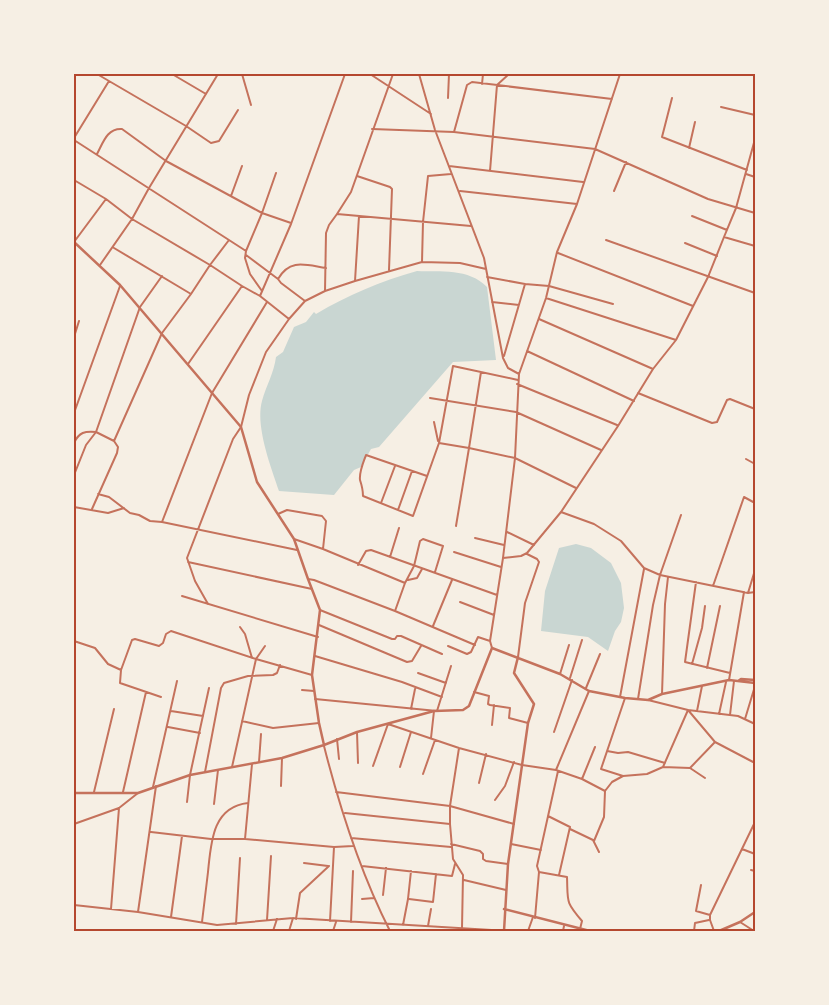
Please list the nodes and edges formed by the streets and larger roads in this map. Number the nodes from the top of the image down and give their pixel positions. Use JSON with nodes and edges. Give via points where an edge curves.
{"nodes":[{"id":1,"x":98,"y":74,"type":"edge"},
{"id":2,"x":172,"y":74,"type":"edge"},
{"id":3,"x":218,"y":74,"type":"edge"},
{"id":4,"x":242,"y":74,"type":"edge"},
{"id":5,"x":345,"y":74,"type":"edge"},
{"id":6,"x":370,"y":74,"type":"edge"},
{"id":7,"x":393,"y":74,"type":"edge"},
{"id":8,"x":419,"y":74,"type":"edge"},
{"id":9,"x":449,"y":74,"type":"edge"},
{"id":10,"x":483,"y":74,"type":"edge"},
{"id":11,"x":509,"y":74,"type":"edge"},
{"id":12,"x":620,"y":74,"type":"edge"},
{"id":13,"x":109,"y":81,"type":"junction"},
{"id":14,"x":482,"y":84,"type":"junction"},
{"id":15,"x":388,"y":85,"type":"junction"},
{"id":16,"x":497,"y":85,"type":"junction"},
{"id":17,"x":206,"y":94,"type":"junction"},
{"id":18,"x":448,"y":98,"type":"dead end"},
{"id":19,"x":672,"y":98,"type":"dead end"},
{"id":20,"x":612,"y":99,"type":"junction"},
{"id":21,"x":251,"y":105,"type":"dead end"},
{"id":22,"x":721,"y":107,"type":"dead end"},
{"id":23,"x":238,"y":110,"type":"dead end"},
{"id":24,"x":431,"y":114,"type":"junction"},
{"id":25,"x":755,"y":115,"type":"edge"},
{"id":26,"x":695,"y":122,"type":"dead end"},
{"id":27,"x":186,"y":126,"type":"junction"},
{"id":28,"x":372,"y":129,"type":"junction"},
{"id":29,"x":435,"y":130,"type":"junction"},
{"id":30,"x":454,"y":132,"type":"junction"},
{"id":31,"x":492,"y":137,"type":"junction"},
{"id":32,"x":74,"y":139,"type":"edge"},
{"id":33,"x":755,"y":140,"type":"edge"},
{"id":34,"x":755,"y":146,"type":"edge"},
{"id":35,"x":689,"y":148,"type":"junction"},
{"id":36,"x":595,"y":149,"type":"junction"},
{"id":37,"x":97,"y":154,"type":"junction"},
{"id":38,"x":166,"y":161,"type":"junction"},
{"id":39,"x":626,"y":162,"type":"junction"},
{"id":40,"x":242,"y":166,"type":"dead end"},
{"id":41,"x":449,"y":166,"type":"junction"},
{"id":42,"x":747,"y":170,"type":"junction"},
{"id":43,"x":490,"y":171,"type":"junction"},
{"id":44,"x":276,"y":172,"type":"dead end"},
{"id":45,"x":452,"y":174,"type":"junction"},
{"id":46,"x":746,"y":174,"type":"junction"},
{"id":47,"x":356,"y":176,"type":"junction"},
{"id":48,"x":755,"y":177,"type":"edge"},
{"id":49,"x":74,"y":180,"type":"edge"},
{"id":50,"x":583,"y":182,"type":"junction"},
{"id":51,"x":149,"y":188,"type":"junction"},
{"id":52,"x":458,"y":190,"type":"junction"},
{"id":53,"x":614,"y":191,"type":"dead end"},
{"id":54,"x":232,"y":196,"type":"junction"},
{"id":55,"x":106,"y":199,"type":"junction"},
{"id":56,"x":576,"y":204,"type":"junction"},
{"id":57,"x":736,"y":208,"type":"junction"},
{"id":58,"x":262,"y":213,"type":"junction"},
{"id":59,"x":337,"y":214,"type":"junction"},
{"id":60,"x":755,"y":214,"type":"edge"},
{"id":61,"x":359,"y":216,"type":"junction"},
{"id":62,"x":692,"y":216,"type":"dead end"},
{"id":63,"x":132,"y":219,"type":"junction"},
{"id":64,"x":390,"y":219,"type":"junction"},
{"id":65,"x":423,"y":222,"type":"junction"},
{"id":66,"x":291,"y":224,"type":"junction"},
{"id":67,"x":471,"y":226,"type":"junction"},
{"id":68,"x":727,"y":230,"type":"junction"},
{"id":69,"x":724,"y":237,"type":"junction"},
{"id":70,"x":229,"y":240,"type":"junction"},
{"id":71,"x":606,"y":240,"type":"dead end"},
{"id":72,"x":74,"y":242,"type":"edge"},
{"id":73,"x":685,"y":243,"type":"dead end"},
{"id":74,"x":755,"y":246,"type":"edge"},
{"id":75,"x":114,"y":248,"type":"junction"},
{"id":76,"x":557,"y":252,"type":"junction"},
{"id":77,"x":246,"y":253,"type":"junction"},
{"id":78,"x":717,"y":256,"type":"junction"},
{"id":79,"x":422,"y":262,"type":"junction"},
{"id":80,"x":210,"y":265,"type":"junction"},
{"id":81,"x":100,"y":266,"type":"junction"},
{"id":82,"x":326,"y":268,"type":"junction"},
{"id":83,"x":486,"y":269,"type":"junction"},
{"id":84,"x":389,"y":270,"type":"junction"},
{"id":85,"x":270,"y":274,"type":"junction"},
{"id":86,"x":162,"y":276,"type":"junction"},
{"id":87,"x":487,"y":277,"type":"junction"},
{"id":88,"x":708,"y":277,"type":"junction"},
{"id":89,"x":278,"y":279,"type":"junction"},
{"id":90,"x":355,"y":281,"type":"junction"},
{"id":91,"x":525,"y":284,"type":"junction"},
{"id":92,"x":120,"y":285,"type":"junction"},
{"id":93,"x":242,"y":286,"type":"junction"},
{"id":94,"x":549,"y":286,"type":"junction"},
{"id":95,"x":262,"y":291,"type":"junction"},
{"id":96,"x":325,"y":291,"type":"junction"},
{"id":97,"x":755,"y":293,"type":"edge"},
{"id":98,"x":191,"y":294,"type":"junction"},
{"id":99,"x":260,"y":296,"type":"junction"},
{"id":100,"x":546,"y":298,"type":"junction"},
{"id":101,"x":305,"y":301,"type":"junction"},
{"id":102,"x":267,"y":302,"type":"junction"},
{"id":103,"x":492,"y":302,"type":"junction"},
{"id":104,"x":613,"y":304,"type":"dead end"},
{"id":105,"x":519,"y":305,"type":"junction"},
{"id":106,"x":693,"y":306,"type":"junction"},
{"id":107,"x":140,"y":307,"type":"junction"},
{"id":108,"x":539,"y":318,"type":"junction"},
{"id":109,"x":289,"y":319,"type":"junction"},
{"id":110,"x":79,"y":321,"type":"dead end"},
{"id":111,"x":162,"y":333,"type":"junction"},
{"id":112,"x":74,"y":337,"type":"edge"},
{"id":113,"x":676,"y":340,"type":"junction"},
{"id":114,"x":527,"y":351,"type":"junction"},
{"id":115,"x":503,"y":358,"type":"junction"},
{"id":116,"x":188,"y":364,"type":"junction"},
{"id":117,"x":653,"y":368,"type":"junction"},
{"id":118,"x":481,"y":372,"type":"junction"},
{"id":119,"x":519,"y":374,"type":"junction"},
{"id":120,"x":518,"y":380,"type":"junction"},
{"id":121,"x":517,"y":384,"type":"junction"},
{"id":122,"x":212,"y":392,"type":"junction"},
{"id":123,"x":638,"y":393,"type":"junction"},
{"id":124,"x":74,"y":398,"type":"edge"},
{"id":125,"x":430,"y":398,"type":"dead end"},
{"id":126,"x":78,"y":399,"type":"junction"},
{"id":127,"x":446,"y":400,"type":"junction"},
{"id":128,"x":634,"y":401,"type":"junction"},
{"id":129,"x":476,"y":405,"type":"junction"},
{"id":130,"x":755,"y":409,"type":"edge"},
{"id":131,"x":516,"y":412,"type":"junction"},
{"id":132,"x":74,"y":413,"type":"edge"},
{"id":133,"x":434,"y":422,"type":"dead end"},
{"id":134,"x":618,"y":426,"type":"junction"},
{"id":135,"x":241,"y":427,"type":"junction"},
{"id":136,"x":96,"y":432,"type":"junction"},
{"id":137,"x":114,"y":441,"type":"junction"},
{"id":138,"x":74,"y":442,"type":"edge"},
{"id":139,"x":439,"y":443,"type":"junction"},
{"id":140,"x":469,"y":448,"type":"junction"},
{"id":141,"x":602,"y":450,"type":"junction"},
{"id":142,"x":515,"y":458,"type":"junction"},
{"id":143,"x":746,"y":459,"type":"dead end"},
{"id":144,"x":755,"y":464,"type":"edge"},
{"id":145,"x":395,"y":465,"type":"junction"},
{"id":146,"x":412,"y":471,"type":"junction"},
{"id":147,"x":74,"y":475,"type":"edge"},
{"id":148,"x":427,"y":476,"type":"junction"},
{"id":149,"x":576,"y":488,"type":"junction"},
{"id":150,"x":98,"y":494,"type":"junction"},
{"id":151,"x":381,"y":503,"type":"junction"},
{"id":152,"x":755,"y":503,"type":"edge"},
{"id":153,"x":74,"y":506,"type":"edge"},
{"id":154,"x":124,"y":508,"type":"junction"},
{"id":155,"x":92,"y":509,"type":"junction"},
{"id":156,"x":398,"y":510,"type":"junction"},
{"id":157,"x":561,"y":512,"type":"junction"},
{"id":158,"x":278,"y":514,"type":"junction"},
{"id":159,"x":681,"y":515,"type":"dead end"},
{"id":160,"x":162,"y":522,"type":"junction"},
{"id":161,"x":456,"y":526,"type":"dead end"},
{"id":162,"x":399,"y":528,"type":"dead end"},
{"id":163,"x":197,"y":529,"type":"junction"},
{"id":164,"x":506,"y":531,"type":"junction"},
{"id":165,"x":476,"y":538,"type":"dead end"},
{"id":166,"x":294,"y":539,"type":"junction"},
{"id":167,"x":504,"y":544,"type":"junction"},
{"id":168,"x":534,"y":545,"type":"junction"},
{"id":169,"x":323,"y":549,"type":"junction"},
{"id":170,"x":297,"y":550,"type":"junction"},
{"id":171,"x":454,"y":552,"type":"dead end"},
{"id":172,"x":527,"y":554,"type":"junction"},
{"id":173,"x":390,"y":557,"type":"junction"},
{"id":174,"x":503,"y":558,"type":"junction"},
{"id":175,"x":188,"y":562,"type":"junction"},
{"id":176,"x":358,"y":564,"type":"junction"},
{"id":177,"x":414,"y":566,"type":"junction"},
{"id":178,"x":501,"y":567,"type":"junction"},
{"id":179,"x":644,"y":568,"type":"junction"},
{"id":180,"x":422,"y":569,"type":"junction"},
{"id":181,"x":755,"y":570,"type":"edge"},
{"id":182,"x":434,"y":573,"type":"junction"},
{"id":183,"x":660,"y":575,"type":"junction"},
{"id":184,"x":668,"y":577,"type":"junction"},
{"id":185,"x":308,"y":579,"type":"junction"},
{"id":186,"x":452,"y":579,"type":"junction"},
{"id":187,"x":406,"y":582,"type":"junction"},
{"id":188,"x":696,"y":582,"type":"junction"},
{"id":189,"x":713,"y":586,"type":"junction"},
{"id":190,"x":312,"y":589,"type":"junction"},
{"id":191,"x":744,"y":592,"type":"junction"},
{"id":192,"x":755,"y":592,"type":"edge"},
{"id":193,"x":748,"y":593,"type":"junction"},
{"id":194,"x":497,"y":595,"type":"junction"},
{"id":195,"x":182,"y":596,"type":"dead end"},
{"id":196,"x":460,"y":602,"type":"dead end"},
{"id":197,"x":208,"y":604,"type":"junction"},
{"id":198,"x":705,"y":606,"type":"dead end"},
{"id":199,"x":720,"y":606,"type":"dead end"},
{"id":200,"x":320,"y":610,"type":"junction"},
{"id":201,"x":394,"y":611,"type":"junction"},
{"id":202,"x":494,"y":615,"type":"junction"},
{"id":203,"x":319,"y":625,"type":"junction"},
{"id":204,"x":433,"y":626,"type":"junction"},
{"id":205,"x":240,"y":627,"type":"dead end"},
{"id":206,"x":318,"y":637,"type":"junction"},
{"id":207,"x":582,"y":640,"type":"dead end"},
{"id":208,"x":74,"y":641,"type":"edge"},
{"id":209,"x":490,"y":641,"type":"junction"},
{"id":210,"x":475,"y":645,"type":"junction"},
{"id":211,"x":569,"y":645,"type":"dead end"},
{"id":212,"x":265,"y":646,"type":"dead end"},
{"id":213,"x":422,"y":646,"type":"junction"},
{"id":214,"x":448,"y":646,"type":"dead end"},
{"id":215,"x":492,"y":648,"type":"junction"},
{"id":216,"x":442,"y":654,"type":"dead end"},
{"id":217,"x":600,"y":654,"type":"dead end"},
{"id":218,"x":315,"y":656,"type":"junction"},
{"id":219,"x":518,"y":657,"type":"junction"},
{"id":220,"x":252,"y":658,"type":"junction"},
{"id":221,"x":256,"y":660,"type":"junction"},
{"id":222,"x":692,"y":664,"type":"junction"},
{"id":223,"x":280,"y":665,"type":"junction"},
{"id":224,"x":451,"y":666,"type":"dead end"},
{"id":225,"x":707,"y":668,"type":"junction"},
{"id":226,"x":121,"y":670,"type":"junction"},
{"id":227,"x":418,"y":673,"type":"dead end"},
{"id":228,"x":730,"y":673,"type":"junction"},
{"id":229,"x":560,"y":674,"type":"junction"},
{"id":230,"x":312,"y":675,"type":"junction"},
{"id":231,"x":252,"y":676,"type":"junction"},
{"id":232,"x":571,"y":679,"type":"junction"},
{"id":233,"x":177,"y":681,"type":"dead end"},
{"id":234,"x":727,"y":681,"type":"junction"},
{"id":235,"x":736,"y":681,"type":"junction"},
{"id":236,"x":446,"y":683,"type":"junction"},
{"id":237,"x":755,"y":683,"type":"edge"},
{"id":238,"x":702,"y":686,"type":"junction"},
{"id":239,"x":209,"y":688,"type":"dead end"},
{"id":240,"x":415,"y":688,"type":"junction"},
{"id":241,"x":587,"y":689,"type":"junction"},
{"id":242,"x":302,"y":690,"type":"dead end"},
{"id":243,"x":314,"y":691,"type":"junction"},
{"id":244,"x":146,"y":692,"type":"junction"},
{"id":245,"x":474,"y":692,"type":"junction"},
{"id":246,"x":662,"y":694,"type":"junction"},
{"id":247,"x":161,"y":697,"type":"dead end"},
{"id":248,"x":442,"y":697,"type":"junction"},
{"id":249,"x":620,"y":697,"type":"junction"},
{"id":250,"x":625,"y":698,"type":"junction"},
{"id":251,"x":315,"y":699,"type":"junction"},
{"id":252,"x":638,"y":699,"type":"junction"},
{"id":253,"x":648,"y":700,"type":"junction"},
{"id":254,"x":494,"y":705,"type":"junction"},
{"id":255,"x":411,"y":708,"type":"junction"},
{"id":256,"x":114,"y":709,"type":"dead end"},
{"id":257,"x":170,"y":710,"type":"junction"},
{"id":258,"x":688,"y":710,"type":"junction"},
{"id":259,"x":436,"y":711,"type":"junction"},
{"id":260,"x":697,"y":711,"type":"junction"},
{"id":261,"x":719,"y":714,"type":"junction"},
{"id":262,"x":730,"y":715,"type":"junction"},
{"id":263,"x":203,"y":716,"type":"junction"},
{"id":264,"x":745,"y":719,"type":"junction"},
{"id":265,"x":242,"y":721,"type":"junction"},
{"id":266,"x":319,"y":723,"type":"junction"},
{"id":267,"x":528,"y":723,"type":"junction"},
{"id":268,"x":388,"y":724,"type":"junction"},
{"id":269,"x":492,"y":724,"type":"dead end"},
{"id":270,"x":755,"y":724,"type":"edge"},
{"id":271,"x":167,"y":727,"type":"junction"},
{"id":272,"x":200,"y":732,"type":"junction"},
{"id":273,"x":357,"y":732,"type":"junction"},
{"id":274,"x":411,"y":732,"type":"junction"},
{"id":275,"x":554,"y":732,"type":"dead end"},
{"id":276,"x":260,"y":734,"type":"dead end"},
{"id":277,"x":431,"y":738,"type":"junction"},
{"id":278,"x":338,"y":739,"type":"junction"},
{"id":279,"x":435,"y":740,"type":"junction"},
{"id":280,"x":715,"y":742,"type":"junction"},
{"id":281,"x":324,"y":745,"type":"junction"},
{"id":282,"x":459,"y":748,"type":"junction"},
{"id":283,"x":595,"y":748,"type":"dead end"},
{"id":284,"x":607,"y":751,"type":"junction"},
{"id":285,"x":486,"y":754,"type":"junction"},
{"id":286,"x":282,"y":758,"type":"junction"},
{"id":287,"x":339,"y":759,"type":"dead end"},
{"id":288,"x":259,"y":762,"type":"junction"},
{"id":289,"x":514,"y":762,"type":"junction"},
{"id":290,"x":665,"y":762,"type":"junction"},
{"id":291,"x":358,"y":763,"type":"dead end"},
{"id":292,"x":755,"y":763,"type":"edge"},
{"id":293,"x":252,"y":764,"type":"junction"},
{"id":294,"x":522,"y":764,"type":"junction"},
{"id":295,"x":373,"y":766,"type":"dead end"},
{"id":296,"x":232,"y":767,"type":"junction"},
{"id":297,"x":400,"y":767,"type":"dead end"},
{"id":298,"x":663,"y":767,"type":"junction"},
{"id":299,"x":690,"y":768,"type":"junction"},
{"id":300,"x":218,"y":770,"type":"junction"},
{"id":301,"x":557,"y":770,"type":"junction"},
{"id":302,"x":205,"y":772,"type":"junction"},
{"id":303,"x":423,"y":774,"type":"dead end"},
{"id":304,"x":190,"y":775,"type":"junction"},
{"id":305,"x":624,"y":776,"type":"junction"},
{"id":306,"x":705,"y":778,"type":"dead end"},
{"id":307,"x":582,"y":779,"type":"junction"},
{"id":308,"x":479,"y":783,"type":"dead end"},
{"id":309,"x":155,"y":786,"type":"junction"},
{"id":310,"x":281,"y":786,"type":"dead end"},
{"id":311,"x":605,"y":791,"type":"junction"},
{"id":312,"x":94,"y":792,"type":"junction"},
{"id":313,"x":123,"y":792,"type":"junction"},
{"id":314,"x":336,"y":792,"type":"junction"},
{"id":315,"x":74,"y":793,"type":"edge"},
{"id":316,"x":138,"y":793,"type":"junction"},
{"id":317,"x":495,"y":800,"type":"dead end"},
{"id":318,"x":187,"y":802,"type":"dead end"},
{"id":319,"x":248,"y":803,"type":"junction"},
{"id":320,"x":214,"y":804,"type":"dead end"},
{"id":321,"x":450,"y":806,"type":"junction"},
{"id":322,"x":119,"y":808,"type":"junction"},
{"id":323,"x":344,"y":813,"type":"junction"},
{"id":324,"x":548,"y":816,"type":"junction"},
{"id":325,"x":755,"y":822,"type":"edge"},
{"id":326,"x":74,"y":824,"type":"edge"},
{"id":327,"x":450,"y":824,"type":"junction"},
{"id":328,"x":514,"y":824,"type":"junction"},
{"id":329,"x":570,"y":829,"type":"junction"},
{"id":330,"x":151,"y":832,"type":"junction"},
{"id":331,"x":182,"y":836,"type":"junction"},
{"id":332,"x":351,"y":838,"type":"junction"},
{"id":333,"x":212,"y":839,"type":"junction"},
{"id":334,"x":245,"y":839,"type":"junction"},
{"id":335,"x":594,"y":842,"type":"junction"},
{"id":336,"x":511,"y":844,"type":"junction"},
{"id":337,"x":353,"y":846,"type":"junction"},
{"id":338,"x":451,"y":846,"type":"junction"},
{"id":339,"x":334,"y":847,"type":"junction"},
{"id":340,"x":742,"y":849,"type":"junction"},
{"id":341,"x":541,"y":850,"type":"junction"},
{"id":342,"x":599,"y":852,"type":"dead end"},
{"id":343,"x":755,"y":854,"type":"edge"},
{"id":344,"x":272,"y":856,"type":"dead end"},
{"id":345,"x":240,"y":858,"type":"dead end"},
{"id":346,"x":304,"y":863,"type":"dead end"},
{"id":347,"x":455,"y":864,"type":"junction"},
{"id":348,"x":508,"y":864,"type":"junction"},
{"id":349,"x":331,"y":866,"type":"junction"},
{"id":350,"x":361,"y":866,"type":"junction"},
{"id":351,"x":386,"y":868,"type":"junction"},
{"id":352,"x":751,"y":870,"type":"dead end"},
{"id":353,"x":353,"y":871,"type":"dead end"},
{"id":354,"x":410,"y":871,"type":"junction"},
{"id":355,"x":539,"y":872,"type":"junction"},
{"id":356,"x":755,"y":872,"type":"edge"},
{"id":357,"x":436,"y":874,"type":"junction"},
{"id":358,"x":559,"y":875,"type":"junction"},
{"id":359,"x":464,"y":880,"type":"junction"},
{"id":360,"x":701,"y":886,"type":"dead end"},
{"id":361,"x":506,"y":890,"type":"junction"},
{"id":362,"x":383,"y":895,"type":"dead end"},
{"id":363,"x":374,"y":898,"type":"junction"},
{"id":364,"x":408,"y":899,"type":"junction"},
{"id":365,"x":362,"y":900,"type":"dead end"},
{"id":366,"x":74,"y":905,"type":"edge"},
{"id":367,"x":111,"y":909,"type":"junction"},
{"id":368,"x":431,"y":909,"type":"dead end"},
{"id":369,"x":504,"y":909,"type":"junction"},
{"id":370,"x":138,"y":912,"type":"junction"},
{"id":371,"x":755,"y":912,"type":"edge"},
{"id":372,"x":710,"y":915,"type":"junction"},
{"id":373,"x":171,"y":917,"type":"junction"},
{"id":374,"x":294,"y":918,"type":"junction"},
{"id":375,"x":534,"y":918,"type":"junction"},
{"id":376,"x":267,"y":920,"type":"junction"},
{"id":377,"x":277,"y":920,"type":"junction"},
{"id":378,"x":710,"y":920,"type":"junction"},
{"id":379,"x":330,"y":921,"type":"junction"},
{"id":380,"x":202,"y":922,"type":"junction"},
{"id":381,"x":336,"y":922,"type":"junction"},
{"id":382,"x":351,"y":922,"type":"junction"},
{"id":383,"x":740,"y":922,"type":"junction"},
{"id":384,"x":236,"y":924,"type":"junction"},
{"id":385,"x":386,"y":924,"type":"junction"},
{"id":386,"x":404,"y":925,"type":"junction"},
{"id":387,"x":428,"y":926,"type":"junction"},
{"id":388,"x":564,"y":926,"type":"junction"},
{"id":389,"x":462,"y":928,"type":"junction"},
{"id":390,"x":580,"y":929,"type":"junction"},
{"id":391,"x":457,"y":930,"type":"edge"},
{"id":392,"x":273,"y":931,"type":"edge"},
{"id":393,"x":289,"y":931,"type":"edge"},
{"id":394,"x":333,"y":931,"type":"edge"},
{"id":395,"x":390,"y":931,"type":"edge"},
{"id":396,"x":504,"y":931,"type":"edge"},
{"id":397,"x":508,"y":931,"type":"edge"},
{"id":398,"x":528,"y":931,"type":"edge"},
{"id":399,"x":563,"y":931,"type":"edge"},
{"id":400,"x":590,"y":931,"type":"edge"},
{"id":401,"x":694,"y":931,"type":"edge"},
{"id":402,"x":714,"y":931,"type":"edge"},
{"id":403,"x":719,"y":931,"type":"edge"},
{"id":404,"x":754,"y":931,"type":"edge"}],
"edges":[{"from":1,"to":13,"type":"street"},
{"from":2,"to":17,"type":"street"},
{"from":3,"to":17,"type":"street"},
{"from":4,"to":21,"type":"street"},
{"from":5,"to":66,"type":"street"},
{"from":6,"to":15,"type":"street"},
{"from":7,"to":15,"type":"street"},
{"from":8,"to":24,"type":"street"},
{"from":9,"to":18,"type":"street"},
{"from":10,"to":14,"type":"street"},
{"from":11,"to":16,"type":"street"},
{"from":12,"to":20,"type":"street"},
{"from":13,"to":27,"type":"street"},
{"from":13,"to":32,"type":"street"},
{"from":14,"to":16,"type":"street"},
{"from":14,"to":30,"type":"street","via":[[472,82],[467,85]]},
{"from":15,"to":24,"type":"street"},
{"from":15,"to":28,"type":"street"},
{"from":16,"to":20,"type":"street"},
{"from":16,"to":31,"type":"street"},
{"from":17,"to":27,"type":"street"},
{"from":19,"to":35,"type":"street","via":[[662,138]]},
{"from":20,"to":36,"type":"street"},
{"from":22,"to":25,"type":"street"},
{"from":23,"to":27,"type":"street","via":[[215,144]]},
{"from":24,"to":29,"type":"street"},
{"from":26,"to":35,"type":"street"},
{"from":27,"to":38,"type":"street"},
{"from":28,"to":29,"type":"street"},
{"from":28,"to":47,"type":"street"},
{"from":29,"to":30,"type":"street"},
{"from":29,"to":41,"type":"street"},
{"from":30,"to":31,"type":"street"},
{"from":31,"to":36,"type":"street"},
{"from":31,"to":43,"type":"street"},
{"from":32,"to":37,"type":"street"},
{"from":33,"to":34,"type":"street"},
{"from":34,"to":42,"type":"street"},
{"from":35,"to":42,"type":"street"},
{"from":36,"to":39,"type":"street"},
{"from":36,"to":50,"type":"street"},
{"from":37,"to":38,"type":"street","via":[[111,130],[122,129]]},
{"from":37,"to":51,"type":"street"},
{"from":38,"to":51,"type":"street"},
{"from":38,"to":54,"type":"street"},
{"from":39,"to":53,"type":"street"},
{"from":39,"to":57,"type":"street"},
{"from":40,"to":54,"type":"street"},
{"from":41,"to":43,"type":"street"},
{"from":41,"to":45,"type":"street"},
{"from":42,"to":46,"type":"street"},
{"from":43,"to":50,"type":"street"},
{"from":44,"to":58,"type":"street"},
{"from":45,"to":52,"type":"street"},
{"from":45,"to":65,"type":"street","via":[[428,176]]},
{"from":46,"to":48,"type":"street"},
{"from":46,"to":57,"type":"street"},
{"from":47,"to":59,"type":"street","via":[[348,199]]},
{"from":47,"to":64,"type":"street","via":[[392,189]]},
{"from":49,"to":55,"type":"street"},
{"from":50,"to":56,"type":"street"},
{"from":51,"to":63,"type":"street"},
{"from":51,"to":70,"type":"street"},
{"from":52,"to":56,"type":"street"},
{"from":52,"to":67,"type":"street"},
{"from":54,"to":58,"type":"street"},
{"from":55,"to":63,"type":"street"},
{"from":55,"to":72,"type":"street"},
{"from":56,"to":76,"type":"street"},
{"from":57,"to":60,"type":"street"},
{"from":57,"to":68,"type":"street"},
{"from":58,"to":66,"type":"street"},
{"from":58,"to":77,"type":"street"},
{"from":59,"to":61,"type":"street"},
{"from":59,"to":82,"type":"street","via":[[326,233]]},
{"from":61,"to":64,"type":"street"},
{"from":61,"to":90,"type":"street"},
{"from":62,"to":68,"type":"street"},
{"from":63,"to":75,"type":"street"},
{"from":63,"to":80,"type":"street"},
{"from":64,"to":65,"type":"street"},
{"from":64,"to":84,"type":"street"},
{"from":65,"to":67,"type":"street"},
{"from":65,"to":79,"type":"street"},
{"from":66,"to":85,"type":"street"},
{"from":67,"to":83,"type":"street"},
{"from":68,"to":69,"type":"street"},
{"from":69,"to":74,"type":"street"},
{"from":69,"to":78,"type":"street"},
{"from":70,"to":77,"type":"street"},
{"from":70,"to":80,"type":"street"},
{"from":71,"to":88,"type":"street"},
{"from":72,"to":81,"type":"street"},
{"from":73,"to":78,"type":"street"},
{"from":75,"to":81,"type":"street"},
{"from":75,"to":86,"type":"street"},
{"from":76,"to":94,"type":"street"},
{"from":76,"to":106,"type":"street"},
{"from":77,"to":85,"type":"street"},
{"from":77,"to":95,"type":"street","via":[[246,266]]},
{"from":78,"to":88,"type":"street"},
{"from":79,"to":83,"type":"street","via":[[460,263]]},
{"from":79,"to":84,"type":"street"},
{"from":80,"to":93,"type":"street"},
{"from":80,"to":98,"type":"street"},
{"from":81,"to":92,"type":"street"},
{"from":82,"to":89,"type":"street","via":[[294,265],[286,268]]},
{"from":82,"to":96,"type":"street"},
{"from":83,"to":87,"type":"street"},
{"from":84,"to":90,"type":"street"},
{"from":85,"to":89,"type":"street"},
{"from":85,"to":95,"type":"street"},
{"from":86,"to":98,"type":"street"},
{"from":86,"to":107,"type":"street"},
{"from":87,"to":91,"type":"street"},
{"from":87,"to":103,"type":"street"},
{"from":88,"to":97,"type":"street"},
{"from":88,"to":106,"type":"street"},
{"from":89,"to":101,"type":"street"},
{"from":90,"to":96,"type":"street"},
{"from":91,"to":94,"type":"street"},
{"from":91,"to":105,"type":"street"},
{"from":92,"to":107,"type":"street"},
{"from":92,"to":126,"type":"street"},
{"from":93,"to":99,"type":"street"},
{"from":93,"to":116,"type":"street"},
{"from":94,"to":100,"type":"street"},
{"from":94,"to":104,"type":"street"},
{"from":95,"to":99,"type":"street"},
{"from":96,"to":101,"type":"street"},
{"from":98,"to":111,"type":"street"},
{"from":99,"to":102,"type":"street"},
{"from":100,"to":108,"type":"street"},
{"from":100,"to":113,"type":"street"},
{"from":101,"to":109,"type":"street"},
{"from":102,"to":109,"type":"street"},
{"from":102,"to":122,"type":"street"},
{"from":103,"to":105,"type":"street"},
{"from":103,"to":115,"type":"street"},
{"from":105,"to":115,"type":"street"},
{"from":106,"to":113,"type":"street"},
{"from":107,"to":111,"type":"street"},
{"from":107,"to":136,"type":"street"},
{"from":108,"to":114,"type":"street"},
{"from":108,"to":117,"type":"street"},
{"from":109,"to":135,"type":"street","via":[[266,352],[249,395]]},
{"from":110,"to":112,"type":"street"},
{"from":111,"to":116,"type":"street"},
{"from":111,"to":137,"type":"street"},
{"from":113,"to":117,"type":"street"},
{"from":114,"to":119,"type":"street"},
{"from":114,"to":128,"type":"street"},
{"from":115,"to":119,"type":"street","via":[[508,368]]},
{"from":116,"to":122,"type":"street"},
{"from":117,"to":123,"type":"street"},
{"from":118,"to":120,"type":"street"},
{"from":118,"to":127,"type":"street","via":[[453,366]]},
{"from":118,"to":129,"type":"street"},
{"from":119,"to":120,"type":"street"},
{"from":120,"to":121,"type":"street"},
{"from":121,"to":131,"type":"street"},
{"from":121,"to":134,"type":"street"},
{"from":122,"to":135,"type":"street"},
{"from":122,"to":160,"type":"street"},
{"from":123,"to":128,"type":"street"},
{"from":123,"to":130,"type":"street","via":[[712,423],[717,422],[730,399]]},
{"from":124,"to":126,"type":"street"},
{"from":125,"to":127,"type":"street"},
{"from":126,"to":132,"type":"street"},
{"from":127,"to":129,"type":"street"},
{"from":127,"to":139,"type":"street"},
{"from":128,"to":134,"type":"street"},
{"from":129,"to":131,"type":"street"},
{"from":129,"to":140,"type":"street"},
{"from":131,"to":141,"type":"street"},
{"from":131,"to":142,"type":"street"},
{"from":133,"to":139,"type":"street"},
{"from":134,"to":141,"type":"street"},
{"from":135,"to":158,"type":"street","via":[[257,482]]},
{"from":135,"to":163,"type":"street","via":[[232,439]]},
{"from":136,"to":137,"type":"street"},
{"from":136,"to":138,"type":"street","via":[[85,432]]},
{"from":136,"to":147,"type":"street","via":[[86,445]]},
{"from":137,"to":150,"type":"street","via":[[118,446],[117,453]]},
{"from":139,"to":140,"type":"street"},
{"from":139,"to":148,"type":"street"},
{"from":140,"to":142,"type":"street"},
{"from":140,"to":161,"type":"street"},
{"from":141,"to":149,"type":"street"},
{"from":142,"to":149,"type":"street"},
{"from":142,"to":164,"type":"street"},
{"from":143,"to":144,"type":"street"},
{"from":145,"to":146,"type":"street"},
{"from":145,"to":151,"type":"street"},
{"from":145,"to":151,"type":"street","via":[[366,455],[361,467],[363,496]]},
{"from":146,"to":148,"type":"street"},
{"from":146,"to":156,"type":"street"},
{"from":148,"to":156,"type":"street","via":[[413,516]]},
{"from":149,"to":157,"type":"street"},
{"from":150,"to":154,"type":"street"},
{"from":150,"to":155,"type":"street"},
{"from":151,"to":156,"type":"street"},
{"from":152,"to":189,"type":"street","via":[[744,497]]},
{"from":153,"to":155,"type":"street"},
{"from":154,"to":155,"type":"street","via":[[108,513]]},
{"from":154,"to":160,"type":"street","via":[[150,521]]},
{"from":157,"to":168,"type":"street"},
{"from":157,"to":179,"type":"street","via":[[594,524],[621,541]]},
{"from":158,"to":166,"type":"street"},
{"from":158,"to":169,"type":"street","via":[[287,510],[322,516],[326,521]]},
{"from":159,"to":183,"type":"street"},
{"from":160,"to":163,"type":"street"},
{"from":162,"to":173,"type":"street"},
{"from":163,"to":170,"type":"street"},
{"from":163,"to":175,"type":"street"},
{"from":164,"to":167,"type":"street"},
{"from":164,"to":168,"type":"street"},
{"from":165,"to":167,"type":"street"},
{"from":166,"to":169,"type":"street"},
{"from":166,"to":170,"type":"street"},
{"from":167,"to":174,"type":"street"},
{"from":168,"to":172,"type":"street"},
{"from":169,"to":176,"type":"street"},
{"from":170,"to":185,"type":"street"},
{"from":171,"to":178,"type":"street"},
{"from":172,"to":174,"type":"street"},
{"from":172,"to":219,"type":"street","via":[[539,562],[526,603]]},
{"from":173,"to":176,"type":"street","via":[[368,550]]},
{"from":173,"to":177,"type":"street"},
{"from":174,"to":178,"type":"street"},
{"from":175,"to":190,"type":"street"},
{"from":175,"to":197,"type":"street"},
{"from":176,"to":187,"type":"street"},
{"from":177,"to":180,"type":"street"},
{"from":177,"to":182,"type":"street","via":[[420,541],[426,539],[442,544]]},
{"from":177,"to":187,"type":"street"},
{"from":178,"to":194,"type":"street"},
{"from":179,"to":183,"type":"street"},
{"from":179,"to":249,"type":"street"},
{"from":180,"to":182,"type":"street"},
{"from":180,"to":187,"type":"street","via":[[417,578]]},
{"from":181,"to":193,"type":"street"},
{"from":182,"to":186,"type":"street"},
{"from":183,"to":184,"type":"street"},
{"from":183,"to":252,"type":"street"},
{"from":184,"to":188,"type":"street"},
{"from":184,"to":246,"type":"street"},
{"from":185,"to":190,"type":"street"},
{"from":185,"to":201,"type":"street"},
{"from":186,"to":194,"type":"street"},
{"from":186,"to":204,"type":"street"},
{"from":187,"to":201,"type":"street"},
{"from":188,"to":189,"type":"street"},
{"from":188,"to":222,"type":"street","via":[[685,660]]},
{"from":189,"to":191,"type":"street"},
{"from":190,"to":200,"type":"street"},
{"from":191,"to":193,"type":"street"},
{"from":191,"to":228,"type":"street"},
{"from":192,"to":193,"type":"street"},
{"from":194,"to":202,"type":"street"},
{"from":195,"to":197,"type":"street"},
{"from":196,"to":202,"type":"street"},
{"from":197,"to":206,"type":"street"},
{"from":198,"to":222,"type":"street"},
{"from":199,"to":225,"type":"street"},
{"from":200,"to":203,"type":"street"},
{"from":200,"to":213,"type":"street","via":[[392,639],[398,635]]},
{"from":201,"to":204,"type":"street"},
{"from":202,"to":209,"type":"street"},
{"from":203,"to":206,"type":"street"},
{"from":203,"to":213,"type":"street","via":[[407,662],[412,661]]},
{"from":204,"to":210,"type":"street"},
{"from":205,"to":220,"type":"street"},
{"from":206,"to":218,"type":"street"},
{"from":207,"to":232,"type":"street"},
{"from":208,"to":226,"type":"street","via":[[95,648],[108,664]]},
{"from":209,"to":210,"type":"street","via":[[478,637]]},
{"from":209,"to":215,"type":"street"},
{"from":210,"to":214,"type":"street","via":[[467,654]]},
{"from":211,"to":229,"type":"street"},
{"from":212,"to":221,"type":"street"},
{"from":213,"to":216,"type":"street"},
{"from":215,"to":219,"type":"street"},
{"from":215,"to":245,"type":"street"},
{"from":217,"to":241,"type":"street"},
{"from":218,"to":230,"type":"street"},
{"from":218,"to":240,"type":"street"},
{"from":219,"to":229,"type":"street"},
{"from":219,"to":267,"type":"street","via":[[514,673],[534,704]]},
{"from":220,"to":221,"type":"street"},
{"from":220,"to":226,"type":"street","via":[[171,631],[160,646],[132,640]]},
{"from":221,"to":223,"type":"street"},
{"from":221,"to":231,"type":"street"},
{"from":222,"to":225,"type":"street"},
{"from":223,"to":230,"type":"street"},
{"from":223,"to":231,"type":"street","via":[[275,674]]},
{"from":224,"to":236,"type":"street"},
{"from":225,"to":228,"type":"street"},
{"from":226,"to":244,"type":"street","via":[[121,685]]},
{"from":227,"to":236,"type":"street"},
{"from":228,"to":234,"type":"street"},
{"from":229,"to":232,"type":"street"},
{"from":230,"to":243,"type":"street"},
{"from":231,"to":265,"type":"street"},
{"from":231,"to":302,"type":"street","via":[[226,681],[222,685]]},
{"from":232,"to":241,"type":"street"},
{"from":232,"to":275,"type":"street"},
{"from":233,"to":257,"type":"street"},
{"from":234,"to":235,"type":"street"},
{"from":234,"to":238,"type":"street"},
{"from":234,"to":261,"type":"street"},
{"from":235,"to":237,"type":"street"},
{"from":235,"to":262,"type":"street"},
{"from":236,"to":248,"type":"street"},
{"from":237,"to":264,"type":"street"},
{"from":238,"to":246,"type":"street"},
{"from":238,"to":260,"type":"street"},
{"from":239,"to":263,"type":"street"},
{"from":240,"to":248,"type":"street"},
{"from":240,"to":255,"type":"street"},
{"from":241,"to":249,"type":"street"},
{"from":241,"to":301,"type":"street"},
{"from":242,"to":243,"type":"street"},
{"from":243,"to":251,"type":"street"},
{"from":244,"to":247,"type":"street"},
{"from":244,"to":313,"type":"street"},
{"from":245,"to":254,"type":"street","via":[[489,696],[488,704]]},
{"from":245,"to":259,"type":"street","via":[[466,708]]},
{"from":246,"to":253,"type":"street"},
{"from":248,"to":259,"type":"street"},
{"from":249,"to":250,"type":"street"},
{"from":250,"to":252,"type":"street"},
{"from":250,"to":284,"type":"street"},
{"from":251,"to":255,"type":"street"},
{"from":251,"to":266,"type":"street"},
{"from":252,"to":253,"type":"street"},
{"from":253,"to":258,"type":"street"},
{"from":254,"to":267,"type":"street","via":[[510,708],[509,718]]},
{"from":254,"to":269,"type":"street"},
{"from":255,"to":259,"type":"street"},
{"from":256,"to":312,"type":"street"},
{"from":257,"to":263,"type":"street"},
{"from":257,"to":271,"type":"street"},
{"from":258,"to":260,"type":"street"},
{"from":258,"to":280,"type":"street"},
{"from":258,"to":290,"type":"street"},
{"from":259,"to":268,"type":"street"},
{"from":259,"to":277,"type":"street"},
{"from":260,"to":261,"type":"street"},
{"from":261,"to":262,"type":"street"},
{"from":262,"to":264,"type":"street"},
{"from":263,"to":272,"type":"street"},
{"from":264,"to":270,"type":"street"},
{"from":265,"to":266,"type":"street","via":[[273,728]]},
{"from":265,"to":296,"type":"street"},
{"from":266,"to":281,"type":"street"},
{"from":267,"to":294,"type":"street"},
{"from":268,"to":273,"type":"street"},
{"from":268,"to":274,"type":"street"},
{"from":268,"to":295,"type":"street"},
{"from":271,"to":272,"type":"street"},
{"from":271,"to":309,"type":"street"},
{"from":272,"to":304,"type":"street"},
{"from":273,"to":278,"type":"street"},
{"from":273,"to":291,"type":"street"},
{"from":274,"to":277,"type":"street"},
{"from":274,"to":297,"type":"street"},
{"from":276,"to":288,"type":"street"},
{"from":277,"to":279,"type":"street"},
{"from":278,"to":281,"type":"street"},
{"from":278,"to":287,"type":"street"},
{"from":279,"to":282,"type":"street"},
{"from":279,"to":303,"type":"street"},
{"from":280,"to":292,"type":"street"},
{"from":280,"to":299,"type":"street"},
{"from":281,"to":286,"type":"street"},
{"from":281,"to":314,"type":"street"},
{"from":282,"to":285,"type":"street"},
{"from":282,"to":321,"type":"street"},
{"from":283,"to":307,"type":"street"},
{"from":284,"to":290,"type":"street","via":[[628,752]]},
{"from":284,"to":305,"type":"street","via":[[601,769]]},
{"from":285,"to":289,"type":"street"},
{"from":285,"to":308,"type":"street"},
{"from":286,"to":288,"type":"street"},
{"from":286,"to":310,"type":"street"},
{"from":288,"to":293,"type":"street"},
{"from":289,"to":294,"type":"street"},
{"from":289,"to":317,"type":"street","via":[[505,786]]},
{"from":290,"to":298,"type":"street"},
{"from":293,"to":296,"type":"street"},
{"from":293,"to":319,"type":"street"},
{"from":294,"to":301,"type":"street"},
{"from":294,"to":328,"type":"street"},
{"from":296,"to":300,"type":"street"},
{"from":298,"to":299,"type":"street"},
{"from":298,"to":305,"type":"street","via":[[647,774]]},
{"from":299,"to":306,"type":"street"},
{"from":300,"to":302,"type":"street"},
{"from":300,"to":320,"type":"street"},
{"from":301,"to":307,"type":"street"},
{"from":301,"to":324,"type":"street"},
{"from":302,"to":304,"type":"street"},
{"from":304,"to":309,"type":"street"},
{"from":304,"to":318,"type":"street"},
{"from":305,"to":311,"type":"street","via":[[612,782]]},
{"from":307,"to":311,"type":"street"},
{"from":309,"to":316,"type":"street"},
{"from":309,"to":330,"type":"street"},
{"from":311,"to":335,"type":"street","via":[[604,817]]},
{"from":312,"to":313,"type":"street"},
{"from":312,"to":315,"type":"street"},
{"from":313,"to":316,"type":"street"},
{"from":314,"to":321,"type":"street"},
{"from":314,"to":323,"type":"street"},
{"from":316,"to":322,"type":"street"},
{"from":319,"to":333,"type":"street","via":[[237,804],[225,812]]},
{"from":319,"to":334,"type":"street"},
{"from":321,"to":327,"type":"street"},
{"from":321,"to":328,"type":"street"},
{"from":322,"to":326,"type":"street"},
{"from":322,"to":367,"type":"street"},
{"from":323,"to":327,"type":"street"},
{"from":323,"to":332,"type":"street"},
{"from":324,"to":329,"type":"street"},
{"from":324,"to":341,"type":"street"},
{"from":325,"to":340,"type":"street"},
{"from":327,"to":338,"type":"street"},
{"from":328,"to":336,"type":"street"},
{"from":329,"to":335,"type":"street"},
{"from":329,"to":358,"type":"street"},
{"from":330,"to":331,"type":"street"},
{"from":330,"to":370,"type":"street"},
{"from":331,"to":333,"type":"street"},
{"from":331,"to":373,"type":"street"},
{"from":332,"to":337,"type":"street"},
{"from":332,"to":338,"type":"street"},
{"from":333,"to":334,"type":"street"},
{"from":333,"to":380,"type":"street"},
{"from":334,"to":339,"type":"street"},
{"from":335,"to":342,"type":"street"},
{"from":336,"to":341,"type":"street"},
{"from":336,"to":348,"type":"street"},
{"from":337,"to":339,"type":"street"},
{"from":337,"to":350,"type":"street"},
{"from":338,"to":347,"type":"street"},
{"from":338,"to":348,"type":"street","via":[[480,852],[484,860]]},
{"from":339,"to":349,"type":"street"},
{"from":340,"to":343,"type":"street"},
{"from":340,"to":372,"type":"street"},
{"from":341,"to":355,"type":"street","via":[[537,866]]},
{"from":344,"to":376,"type":"street"},
{"from":345,"to":384,"type":"street"},
{"from":346,"to":349,"type":"street"},
{"from":347,"to":357,"type":"street","via":[[452,876]]},
{"from":347,"to":359,"type":"street"},
{"from":348,"to":361,"type":"street"},
{"from":349,"to":374,"type":"street","via":[[300,893]]},
{"from":349,"to":379,"type":"street"},
{"from":350,"to":351,"type":"street"},
{"from":350,"to":363,"type":"street"},
{"from":351,"to":354,"type":"street"},
{"from":351,"to":362,"type":"street"},
{"from":352,"to":356,"type":"street"},
{"from":353,"to":382,"type":"street"},
{"from":354,"to":357,"type":"street"},
{"from":354,"to":364,"type":"street"},
{"from":355,"to":358,"type":"street"},
{"from":355,"to":375,"type":"street"},
{"from":357,"to":364,"type":"street","via":[[433,902]]},
{"from":358,"to":390,"type":"street","via":[[567,877],[566,897],[582,921]]},
{"from":359,"to":361,"type":"street"},
{"from":359,"to":389,"type":"street"},
{"from":360,"to":372,"type":"street","via":[[696,911]]},
{"from":361,"to":369,"type":"street"},
{"from":363,"to":365,"type":"street"},
{"from":363,"to":385,"type":"street"},
{"from":364,"to":386,"type":"street"},
{"from":366,"to":367,"type":"street"},
{"from":367,"to":370,"type":"street"},
{"from":368,"to":387,"type":"street"},
{"from":369,"to":375,"type":"street"},
{"from":369,"to":396,"type":"street"},
{"from":370,"to":373,"type":"street"},
{"from":371,"to":383,"type":"street"},
{"from":372,"to":378,"type":"street"},
{"from":373,"to":380,"type":"street"},
{"from":374,"to":377,"type":"street"},
{"from":374,"to":379,"type":"street"},
{"from":374,"to":393,"type":"street"},
{"from":375,"to":388,"type":"street"},
{"from":375,"to":398,"type":"street"},
{"from":376,"to":377,"type":"street"},
{"from":376,"to":384,"type":"street"},
{"from":377,"to":392,"type":"street"},
{"from":378,"to":401,"type":"street","via":[[695,923]]},
{"from":378,"to":402,"type":"street"},
{"from":379,"to":381,"type":"street"},
{"from":380,"to":384,"type":"street"},
{"from":381,"to":382,"type":"street"},
{"from":381,"to":394,"type":"street"},
{"from":382,"to":385,"type":"street"},
{"from":383,"to":403,"type":"street"},
{"from":383,"to":404,"type":"street"},
{"from":385,"to":386,"type":"street"},
{"from":385,"to":395,"type":"street"},
{"from":386,"to":387,"type":"street"},
{"from":387,"to":391,"type":"street"},
{"from":388,"to":390,"type":"street"},
{"from":388,"to":399,"type":"street"},
{"from":389,"to":391,"type":"street"},
{"from":389,"to":396,"type":"street"},
{"from":390,"to":400,"type":"street"},
{"from":396,"to":397,"type":"street"}]}
